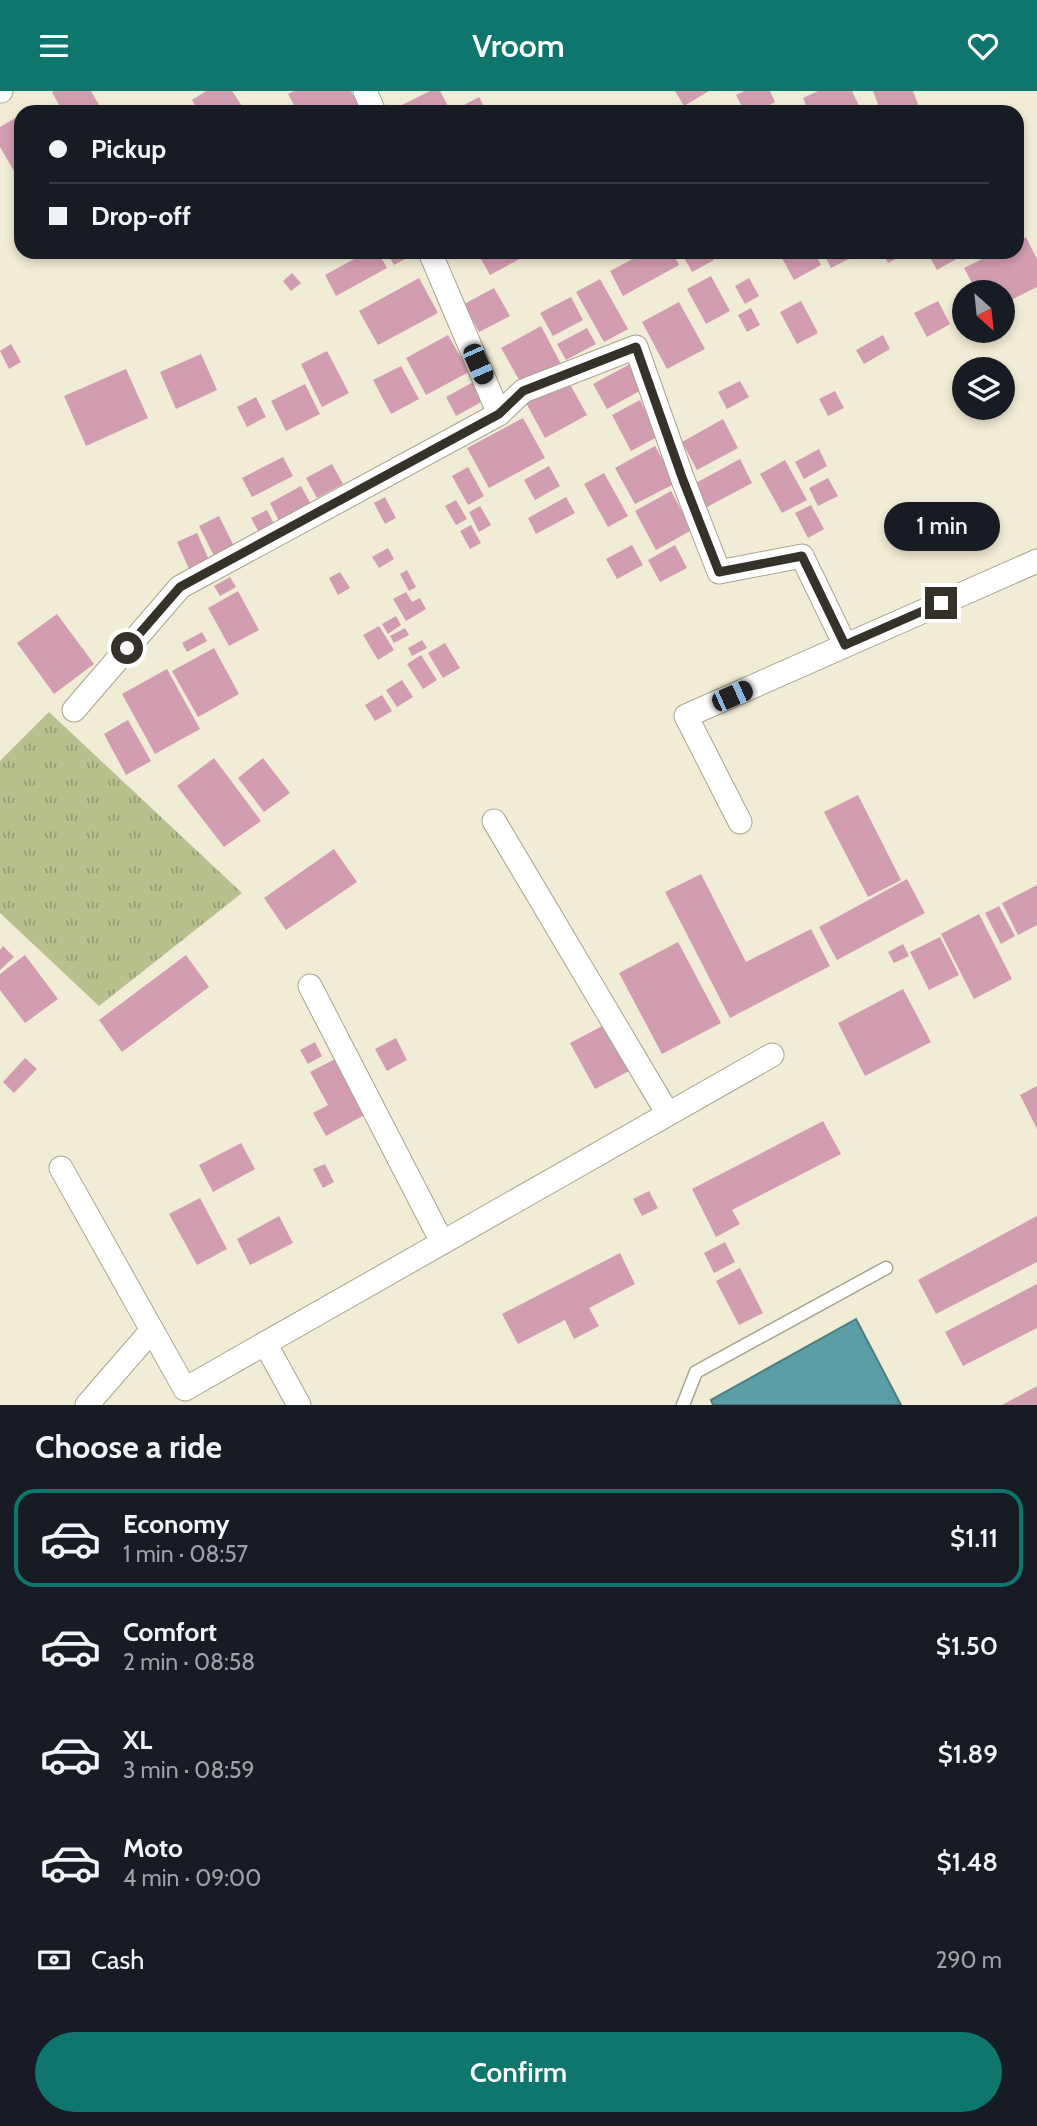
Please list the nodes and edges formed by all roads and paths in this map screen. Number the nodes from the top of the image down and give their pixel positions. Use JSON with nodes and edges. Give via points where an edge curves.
{"nodes":[{"id":1,"x":433,"y":259,"type":"edge"},
{"id":2,"x":499,"y":414,"type":"junction"},
{"id":3,"x":1037,"y":561,"type":"edge"},
{"id":4,"x":845,"y":645,"type":"junction"},
{"id":5,"x":74,"y":710,"type":"dead end"},
{"id":6,"x":494,"y":821,"type":"dead end"},
{"id":7,"x":740,"y":822,"type":"dead end"},
{"id":8,"x":310,"y":986,"type":"dead end"},
{"id":9,"x":772,"y":1055,"type":"dead end"},
{"id":10,"x":668,"y":1114,"type":"junction"},
{"id":11,"x":61,"y":1168,"type":"dead end"},
{"id":12,"x":442,"y":1242,"type":"junction"},
{"id":13,"x":886,"y":1268,"type":"dead end"},
{"id":14,"x":152,"y":1330,"type":"junction"},
{"id":15,"x":265,"y":1343,"type":"junction"},
{"id":16,"x":87,"y":1405,"type":"edge"},
{"id":17,"x":299,"y":1405,"type":"edge"},
{"id":18,"x":683,"y":1405,"type":"edge"}],
"edges":[{"from":1,"to":2,"type":"street"},
{"from":2,"to":4,"type":"street","via":[[523,391],[636,347],[719,572],[802,556]]},
{"from":2,"to":5,"type":"street","via":[[180,587]]},
{"from":3,"to":4,"type":"street"},
{"from":4,"to":7,"type":"street","via":[[686,716]]},
{"from":6,"to":10,"type":"street"},
{"from":8,"to":12,"type":"street"},
{"from":9,"to":10,"type":"street"},
{"from":10,"to":12,"type":"street"},
{"from":11,"to":14,"type":"street"},
{"from":12,"to":15,"type":"street"},
{"from":13,"to":18,"type":"lane","via":[[696,1372]]},
{"from":14,"to":15,"type":"street","via":[[185,1389]]},
{"from":14,"to":16,"type":"street"},
{"from":15,"to":17,"type":"street"}]}
